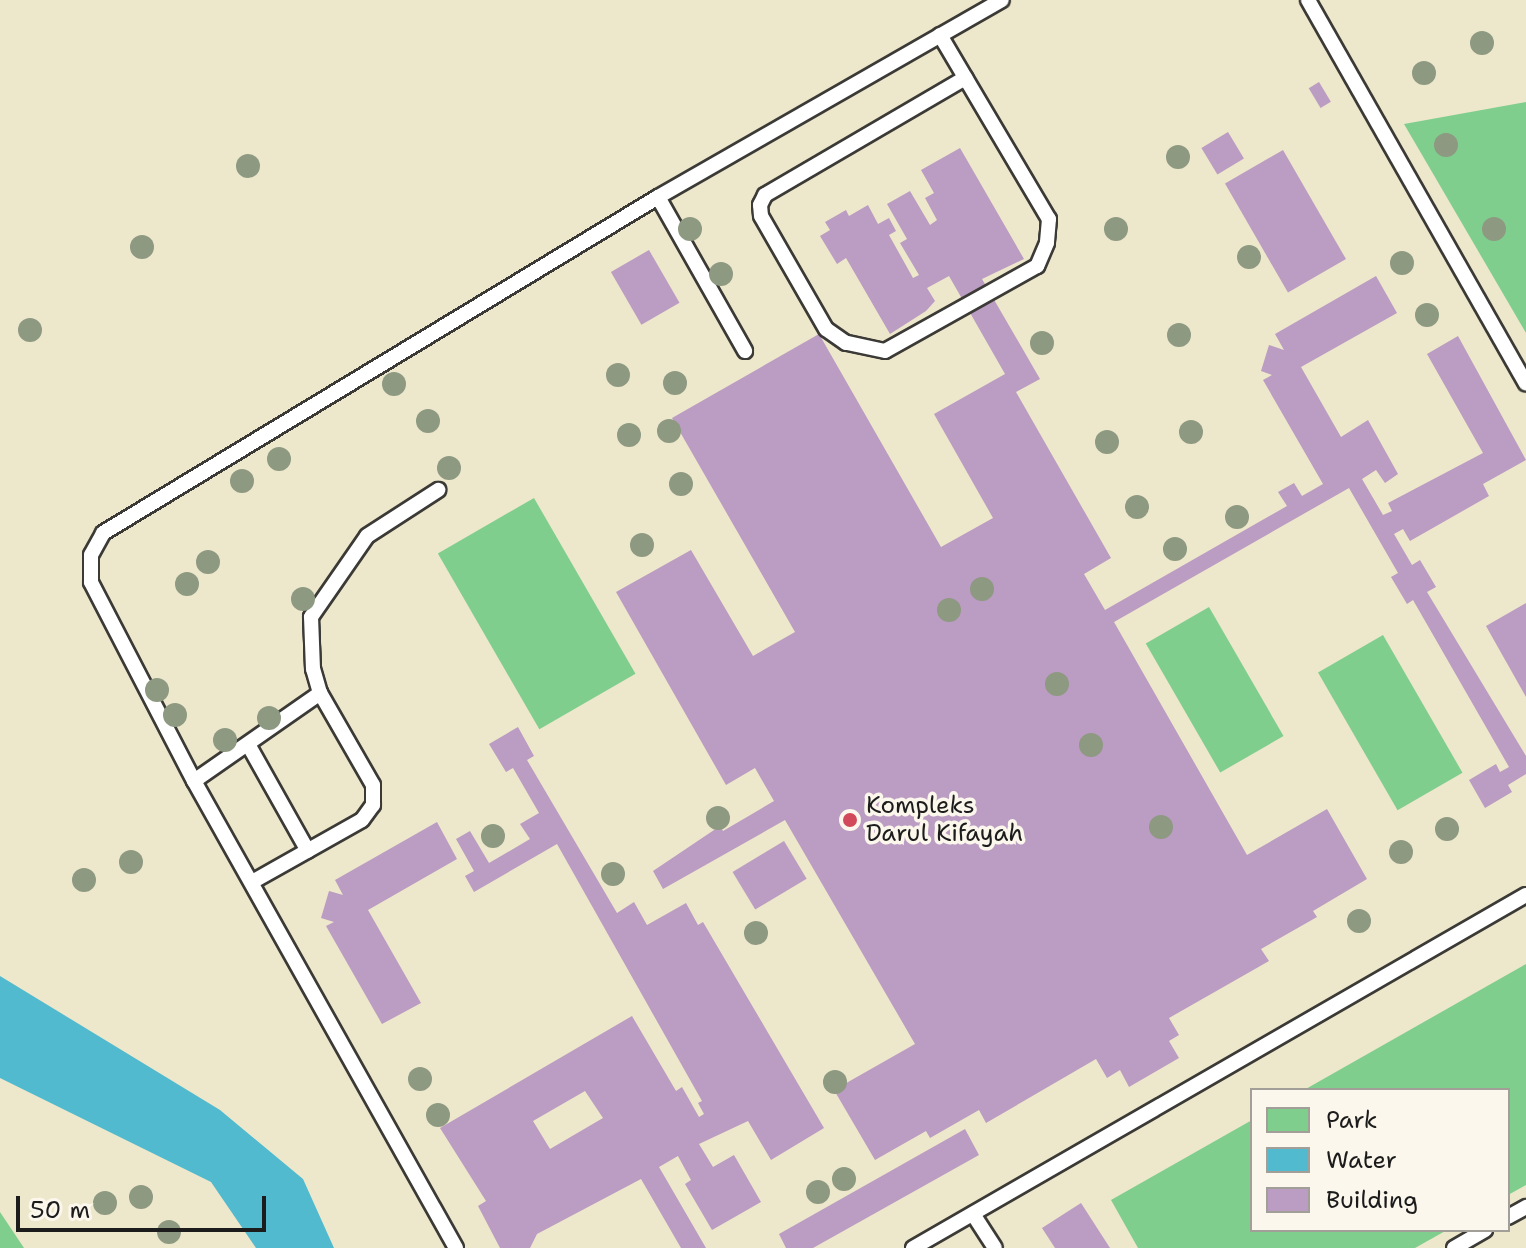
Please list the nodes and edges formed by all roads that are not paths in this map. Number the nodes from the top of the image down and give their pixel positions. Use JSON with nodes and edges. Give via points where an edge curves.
{"nodes":[{"id":1,"x":1002,"y":0,"type":"edge"},
{"id":2,"x":1308,"y":0,"type":"edge"},
{"id":3,"x":940,"y":35,"type":"junction"},
{"id":4,"x":965,"y":78,"type":"junction"},
{"id":5,"x":658,"y":197,"type":"junction"},
{"id":6,"x":745,"y":351,"type":"dead end"},
{"id":7,"x":1526,"y":383,"type":"edge"},
{"id":8,"x":438,"y":490,"type":"dead end"},
{"id":9,"x":320,"y":693,"type":"junction"},
{"id":10,"x":249,"y":746,"type":"junction"},
{"id":11,"x":194,"y":781,"type":"junction"},
{"id":12,"x":308,"y":851,"type":"junction"},
{"id":13,"x":252,"y":882,"type":"junction"},
{"id":14,"x":1526,"y":895,"type":"edge"},
{"id":15,"x":973,"y":1214,"type":"junction"},
{"id":16,"x":1482,"y":1232,"type":"edge"},
{"id":17,"x":456,"y":1248,"type":"edge"},
{"id":18,"x":913,"y":1248,"type":"edge"},
{"id":19,"x":995,"y":1248,"type":"edge"},
{"id":20,"x":1454,"y":1248,"type":"edge"}],
"edges":[{"from":1,"to":3,"type":"lane"},
{"from":2,"to":7,"type":"lane"},
{"from":3,"to":4,"type":"lane"},
{"from":3,"to":5,"type":"lane"},
{"from":4,"to":4,"type":"lane","via":[[1049,219],[1042,255],[1037,266],[1010,283],[885,351],[846,343],[826,329],[761,216],[760,205],[765,195]]},
{"from":5,"to":6,"type":"lane"},
{"from":5,"to":11,"type":"lane","via":[[103,533],[91,555],[91,582]]},
{"from":8,"to":9,"type":"lane","via":[[367,536],[311,617],[313,669]]},
{"from":9,"to":10,"type":"lane"},
{"from":9,"to":12,"type":"lane","via":[[373,785],[373,805],[362,820]]},
{"from":10,"to":11,"type":"lane"},
{"from":10,"to":12,"type":"lane"},
{"from":11,"to":13,"type":"lane"},
{"from":12,"to":13,"type":"lane"},
{"from":13,"to":17,"type":"lane"},
{"from":14,"to":15,"type":"lane"},
{"from":15,"to":18,"type":"lane"},
{"from":15,"to":19,"type":"lane"},
{"from":16,"to":20,"type":"lane"}]}
